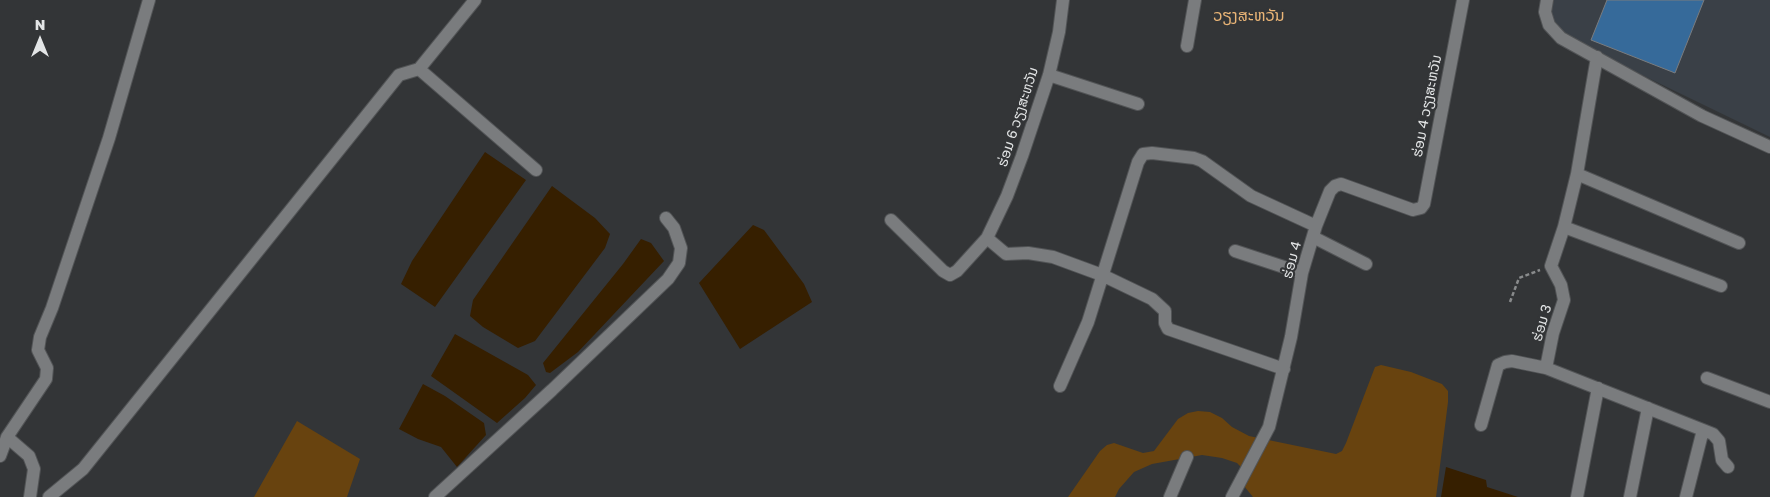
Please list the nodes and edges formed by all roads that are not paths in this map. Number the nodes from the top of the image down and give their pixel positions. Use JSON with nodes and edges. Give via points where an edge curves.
{"nodes":[{"id":1,"x":149,"y":0,"type":"edge"},
{"id":2,"x":475,"y":0,"type":"edge"},
{"id":3,"x":1063,"y":0,"type":"edge"},
{"id":4,"x":1195,"y":0,"type":"edge"},
{"id":5,"x":1463,"y":0,"type":"edge"},
{"id":6,"x":1547,"y":0,"type":"edge"},
{"id":7,"x":1186,"y":46,"type":"dead end"},
{"id":8,"x":1597,"y":58,"type":"junction"},
{"id":9,"x":419,"y":68,"type":"junction"},
{"id":10,"x":1049,"y":75,"type":"junction"},
{"id":11,"x":1138,"y":104,"type":"dead end"},
{"id":12,"x":1770,"y":146,"type":"edge"},
{"id":13,"x":536,"y":170,"type":"dead end"},
{"id":14,"x":1577,"y":174,"type":"junction"},
{"id":15,"x":1413,"y":210,"type":"joint"},
{"id":16,"x":666,"y":218,"type":"dead end"},
{"id":17,"x":890,"y":220,"type":"dead end"},
{"id":18,"x":1564,"y":227,"type":"junction"},
{"id":19,"x":1315,"y":231,"type":"junction"},
{"id":20,"x":987,"y":238,"type":"junction"},
{"id":21,"x":1740,"y":243,"type":"dead end"},
{"id":22,"x":1234,"y":251,"type":"dead end"},
{"id":23,"x":1366,"y":264,"type":"dead end"},
{"id":24,"x":1302,"y":273,"type":"junction"},
{"id":25,"x":1102,"y":275,"type":"junction"},
{"id":26,"x":1721,"y":286,"type":"dead end"},
{"id":27,"x":1284,"y":368,"type":"junction"},
{"id":28,"x":1546,"y":368,"type":"junction"},
{"id":29,"x":1707,"y":378,"type":"dead end"},
{"id":30,"x":1060,"y":386,"type":"dead end"},
{"id":31,"x":1598,"y":388,"type":"junction"},
{"id":32,"x":1770,"y":402,"type":"edge"},
{"id":33,"x":1648,"y":408,"type":"junction"},
{"id":34,"x":1481,"y":425,"type":"dead end"},
{"id":35,"x":1703,"y":430,"type":"junction"},
{"id":36,"x":7,"y":437,"type":"junction"},
{"id":37,"x":0,"y":456,"type":"edge"},
{"id":38,"x":1187,"y":457,"type":"dead end"},
{"id":39,"x":1728,"y":468,"type":"dead end"},
{"id":40,"x":30,"y":497,"type":"edge"},
{"id":41,"x":48,"y":497,"type":"edge"},
{"id":42,"x":435,"y":497,"type":"edge"},
{"id":43,"x":1170,"y":497,"type":"edge"},
{"id":44,"x":1232,"y":497,"type":"edge"},
{"id":45,"x":1577,"y":497,"type":"edge"},
{"id":46,"x":1630,"y":497,"type":"edge"},
{"id":47,"x":1686,"y":497,"type":"edge"}],
"edges":[{"from":1,"to":36,"type":"street","via":[[110,138],[40,337],[38,350],[47,368],[46,379]]},
{"from":2,"to":9,"type":"street"},
{"from":3,"to":10,"type":"street","name":"ຮ່ອມ 6 ວຽງສະຫວັນ"},
{"from":4,"to":7,"type":"street"},
{"from":5,"to":15,"type":"street","name":"ຮ່ອມ 4 ວຽງສະຫວັນ","via":[[1424,204]]},
{"from":6,"to":8,"type":"street","via":[[1546,12],[1552,30]]},
{"from":8,"to":12,"type":"street","via":[[1702,116]]},
{"from":8,"to":14,"type":"street"},
{"from":9,"to":13,"type":"street"},
{"from":9,"to":41,"type":"street","via":[[399,75],[83,469]]},
{"from":10,"to":11,"type":"street"},
{"from":10,"to":20,"type":"street","name":"ຮ່ອມ 6 ວຽງສະຫວັນ","via":[[1007,196]]},
{"from":14,"to":18,"type":"street"},
{"from":14,"to":21,"type":"street"},
{"from":15,"to":19,"type":"street","name":"ຮ່ອມ 4","via":[[1341,184],[1330,191]]},
{"from":16,"to":42,"type":"street","via":[[674,228],[681,248],[679,263],[668,279]]},
{"from":17,"to":20,"type":"street","name":"ຮ່ອມ 6 ວຽງສະຫວັນ","via":[[950,275]]},
{"from":18,"to":26,"type":"street"},
{"from":18,"to":28,"type":"street","name":"ຮ່ອມ 3","via":[[1551,266],[1562,285],[1564,300]]},
{"from":19,"to":23,"type":"street"},
{"from":19,"to":24,"type":"street","name":"ຮ່ອມ 4"},
{"from":19,"to":25,"type":"street","via":[[1251,196],[1202,161],[1143,154]]},
{"from":20,"to":25,"type":"street","via":[[1006,254],[1053,257]]},
{"from":22,"to":24,"type":"street"},
{"from":24,"to":27,"type":"street","name":"ຮ່ອມ 4"},
{"from":25,"to":27,"type":"street","via":[[1152,299],[1165,311],[1168,329]]},
{"from":25,"to":30,"type":"street","via":[[1088,322]]},
{"from":27,"to":44,"type":"street","name":"ຮ່ອມ 4","via":[[1269,427]]},
{"from":28,"to":31,"type":"street"},
{"from":28,"to":34,"type":"street","via":[[1512,361],[1498,365]]},
{"from":29,"to":32,"type":"street"},
{"from":31,"to":33,"type":"street"},
{"from":31,"to":45,"type":"street"},
{"from":33,"to":35,"type":"street"},
{"from":33,"to":46,"type":"street"},
{"from":35,"to":39,"type":"street","via":[[1719,441],[1722,460]]},
{"from":35,"to":47,"type":"street"},
{"from":36,"to":37,"type":"street"},
{"from":36,"to":40,"type":"street","via":[[30,456],[34,469]]},
{"from":38,"to":43,"type":"street"}]}
